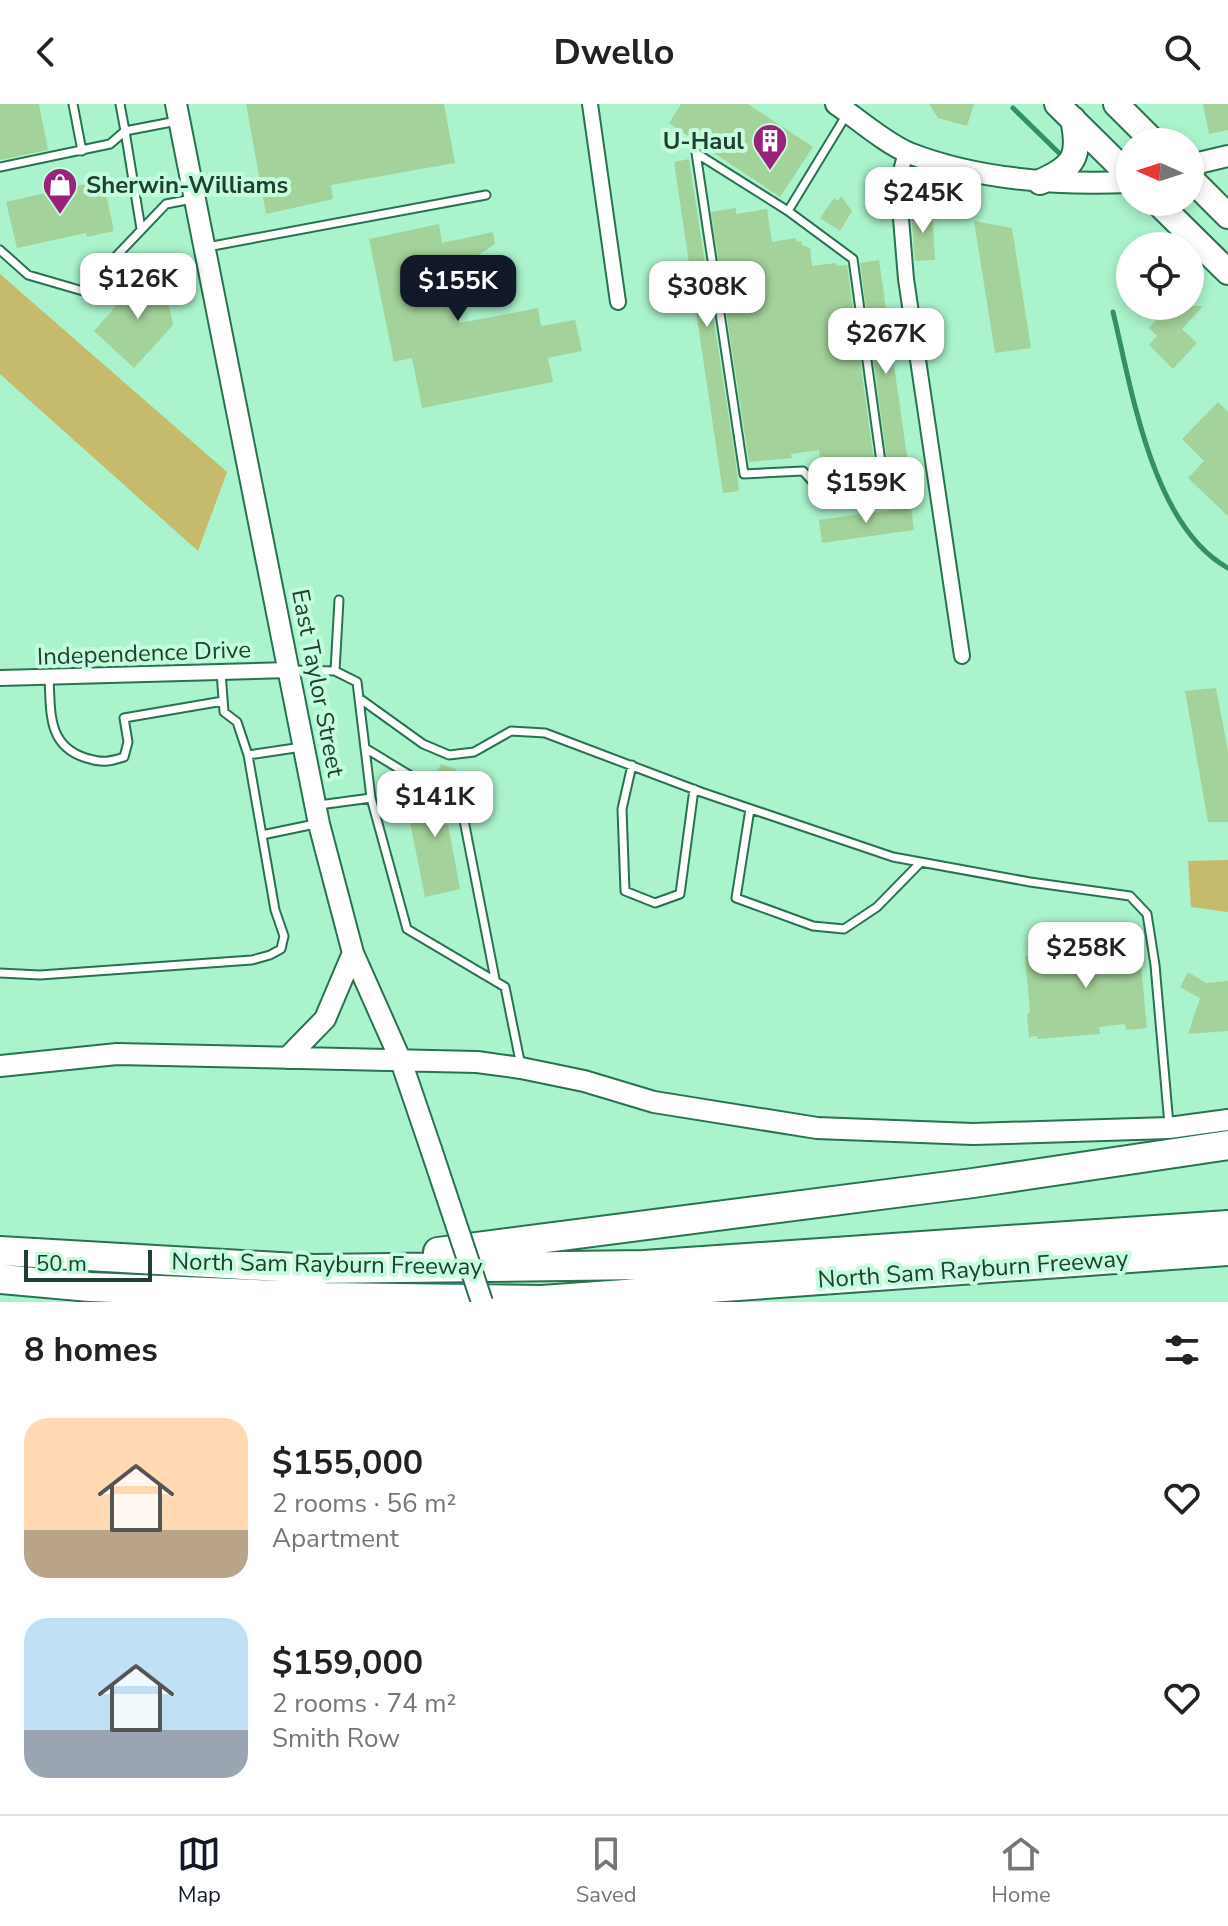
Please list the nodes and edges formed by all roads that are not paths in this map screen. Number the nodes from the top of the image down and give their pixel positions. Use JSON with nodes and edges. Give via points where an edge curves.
{"nodes":[{"id":1,"x":73,"y":104,"type":"edge"},
{"id":2,"x":120,"y":104,"type":"edge"},
{"id":3,"x":590,"y":104,"type":"edge"},
{"id":4,"x":1116,"y":104,"type":"edge"},
{"id":5,"x":842,"y":108,"type":"edge"},
{"id":6,"x":178,"y":112,"type":"edge"},
{"id":7,"x":1065,"y":112,"type":"edge"},
{"id":8,"x":1140,"y":128,"type":"edge"},
{"id":9,"x":125,"y":131,"type":"junction"},
{"id":10,"x":82,"y":151,"type":"junction"},
{"id":11,"x":906,"y":152,"type":"junction"},
{"id":12,"x":1228,"y":156,"type":"edge"},
{"id":13,"x":1204,"y":162,"type":"edge"},
{"id":14,"x":1116,"y":165,"type":"edge"},
{"id":15,"x":0,"y":167,"type":"edge"},
{"id":16,"x":1116,"y":179,"type":"edge"},
{"id":17,"x":1040,"y":182,"type":"junction"},
{"id":18,"x":1204,"y":192,"type":"edge"},
{"id":19,"x":486,"y":195,"type":"dead end"},
{"id":20,"x":195,"y":199,"type":"junction"},
{"id":21,"x":788,"y":211,"type":"junction"},
{"id":22,"x":1171,"y":216,"type":"edge"},
{"id":23,"x":1228,"y":216,"type":"edge"},
{"id":24,"x":141,"y":229,"type":"junction"},
{"id":25,"x":205,"y":248,"type":"junction"},
{"id":26,"x":0,"y":250,"type":"edge"},
{"id":27,"x":1228,"y":272,"type":"edge"},
{"id":28,"x":618,"y":302,"type":"dead end"},
{"id":29,"x":339,"y":600,"type":"dead end"},
{"id":30,"x":962,"y":656,"type":"dead end"},
{"id":31,"x":290,"y":670,"type":"junction"},
{"id":32,"x":335,"y":671,"type":"junction"},
{"id":33,"x":221,"y":672,"type":"junction"},
{"id":34,"x":0,"y":678,"type":"edge"},
{"id":35,"x":49,"y":678,"type":"junction"},
{"id":36,"x":359,"y":698,"type":"junction"},
{"id":37,"x":223,"y":701,"type":"junction"},
{"id":38,"x":304,"y":746,"type":"junction"},
{"id":39,"x":365,"y":748,"type":"junction"},
{"id":40,"x":248,"y":755,"type":"junction"},
{"id":41,"x":632,"y":765,"type":"junction"},
{"id":42,"x":429,"y":787,"type":"dead end"},
{"id":43,"x":694,"y":789,"type":"junction"},
{"id":44,"x":445,"y":796,"type":"dead end"},
{"id":45,"x":371,"y":798,"type":"junction"},
{"id":46,"x":750,"y":809,"type":"junction"},
{"id":47,"x":317,"y":814,"type":"junction"},
{"id":48,"x":262,"y":835,"type":"junction"},
{"id":49,"x":920,"y":863,"type":"junction"},
{"id":50,"x":353,"y":953,"type":"junction"},
{"id":51,"x":0,"y":973,"type":"edge"},
{"id":52,"x":495,"y":979,"type":"junction"},
{"id":53,"x":287,"y":1058,"type":"junction"},
{"id":54,"x":401,"y":1061,"type":"junction"},
{"id":55,"x":0,"y":1066,"type":"edge"},
{"id":56,"x":521,"y":1068,"type":"junction"},
{"id":57,"x":1228,"y":1120,"type":"edge"},
{"id":58,"x":1169,"y":1128,"type":"junction"},
{"id":59,"x":1228,"y":1145,"type":"edge"},
{"id":60,"x":1228,"y":1225,"type":"edge"},
{"id":61,"x":0,"y":1251,"type":"edge"},
{"id":62,"x":1228,"y":1251,"type":"edge"},
{"id":63,"x":314,"y":1269,"type":"junction"},
{"id":64,"x":0,"y":1279,"type":"edge"},
{"id":65,"x":482,"y":1302,"type":"edge"}],
"edges":[{"from":1,"to":10,"type":"lane"},
{"from":2,"to":9,"type":"lane"},
{"from":3,"to":28,"type":"street"},
{"from":4,"to":8,"type":"main road"},
{"from":5,"to":11,"type":"main road"},
{"from":5,"to":21,"type":"lane"},
{"from":6,"to":9,"type":"lane"},
{"from":6,"to":20,"type":"main road","name":"East Taylor Street"},
{"from":7,"to":14,"type":"main road"},
{"from":7,"to":17,"type":"main road","via":[[1075,145],[1069,166]]},
{"from":9,"to":10,"type":"lane","via":[[110,144]]},
{"from":9,"to":24,"type":"lane"},
{"from":10,"to":15,"type":"lane"},
{"from":11,"to":17,"type":"main road"},
{"from":11,"to":30,"type":"street","via":[[898,182],[906,279]]},
{"from":12,"to":13,"type":"main road"},
{"from":16,"to":17,"type":"main road"},
{"from":18,"to":23,"type":"main road"},
{"from":19,"to":25,"type":"lane"},
{"from":20,"to":24,"type":"lane","via":[[166,204]]},
{"from":20,"to":25,"type":"main road","name":"East Taylor Street"},
{"from":21,"to":21,"type":"lane","via":[[853,259],[885,491],[829,500],[803,471],[744,474],[696,153]]},
{"from":22,"to":27,"type":"main road"},
{"from":24,"to":26,"type":"lane","via":[[83,291],[28,275]]},
{"from":25,"to":31,"type":"main road","name":"East Taylor Street"},
{"from":29,"to":32,"type":"lane"},
{"from":31,"to":32,"type":"lane"},
{"from":31,"to":33,"type":"street","name":"Independence Drive"},
{"from":31,"to":38,"type":"main road","name":"East Taylor Street"},
{"from":32,"to":36,"type":"lane","via":[[357,682]]},
{"from":33,"to":35,"type":"street","name":"Independence Drive"},
{"from":33,"to":37,"type":"lane"},
{"from":34,"to":35,"type":"street","name":"Independence Drive"},
{"from":35,"to":37,"type":"lane","via":[[51,720],[60,742],[104,763],[124,757],[124,718]]},
{"from":36,"to":39,"type":"lane"},
{"from":36,"to":41,"type":"lane","via":[[423,744],[449,755],[474,752],[511,731],[545,733]]},
{"from":37,"to":40,"type":"lane"},
{"from":38,"to":40,"type":"lane"},
{"from":38,"to":47,"type":"main road","name":"East Taylor Street"},
{"from":39,"to":42,"type":"lane"},
{"from":39,"to":45,"type":"lane"},
{"from":40,"to":48,"type":"lane"},
{"from":41,"to":43,"type":"lane"},
{"from":41,"to":43,"type":"lane","via":[[622,809],[625,891],[655,903],[680,894]]},
{"from":43,"to":46,"type":"lane"},
{"from":44,"to":52,"type":"lane","via":[[461,805]]},
{"from":45,"to":47,"type":"lane"},
{"from":45,"to":52,"type":"lane","via":[[407,929]]},
{"from":46,"to":49,"type":"lane"},
{"from":46,"to":49,"type":"lane","via":[[736,898],[813,926],[844,929],[877,907]]},
{"from":47,"to":48,"type":"lane"},
{"from":47,"to":50,"type":"main road","name":"East Taylor Street"},
{"from":48,"to":51,"type":"lane","via":[[284,936],[281,949],[270,955],[55,974]]},
{"from":49,"to":58,"type":"lane","via":[[1130,896],[1147,914]]},
{"from":50,"to":53,"type":"main road","via":[[325,1019]]},
{"from":50,"to":54,"type":"main road","name":"East Taylor Street"},
{"from":52,"to":56,"type":"lane","via":[[505,987]]},
{"from":53,"to":54,"type":"main road"},
{"from":53,"to":55,"type":"main road","via":[[117,1054]]},
{"from":54,"to":56,"type":"main road"},
{"from":54,"to":65,"type":"main road","name":"East Taylor Street","bridge":true},
{"from":56,"to":58,"type":"main road","via":[[654,1102],[817,1128],[973,1134]]},
{"from":57,"to":58,"type":"main road"},
{"from":59,"to":63,"type":"highway"},
{"from":60,"to":63,"type":"highway","name":"North Sam Rayburn Freeway","via":[[644,1265]]},
{"from":61,"to":63,"type":"highway","name":"North Sam Rayburn Freeway"},
{"from":62,"to":64,"type":"highway","name":"North Sam Rayburn Freeway","via":[[542,1300],[278,1295]]}]}
